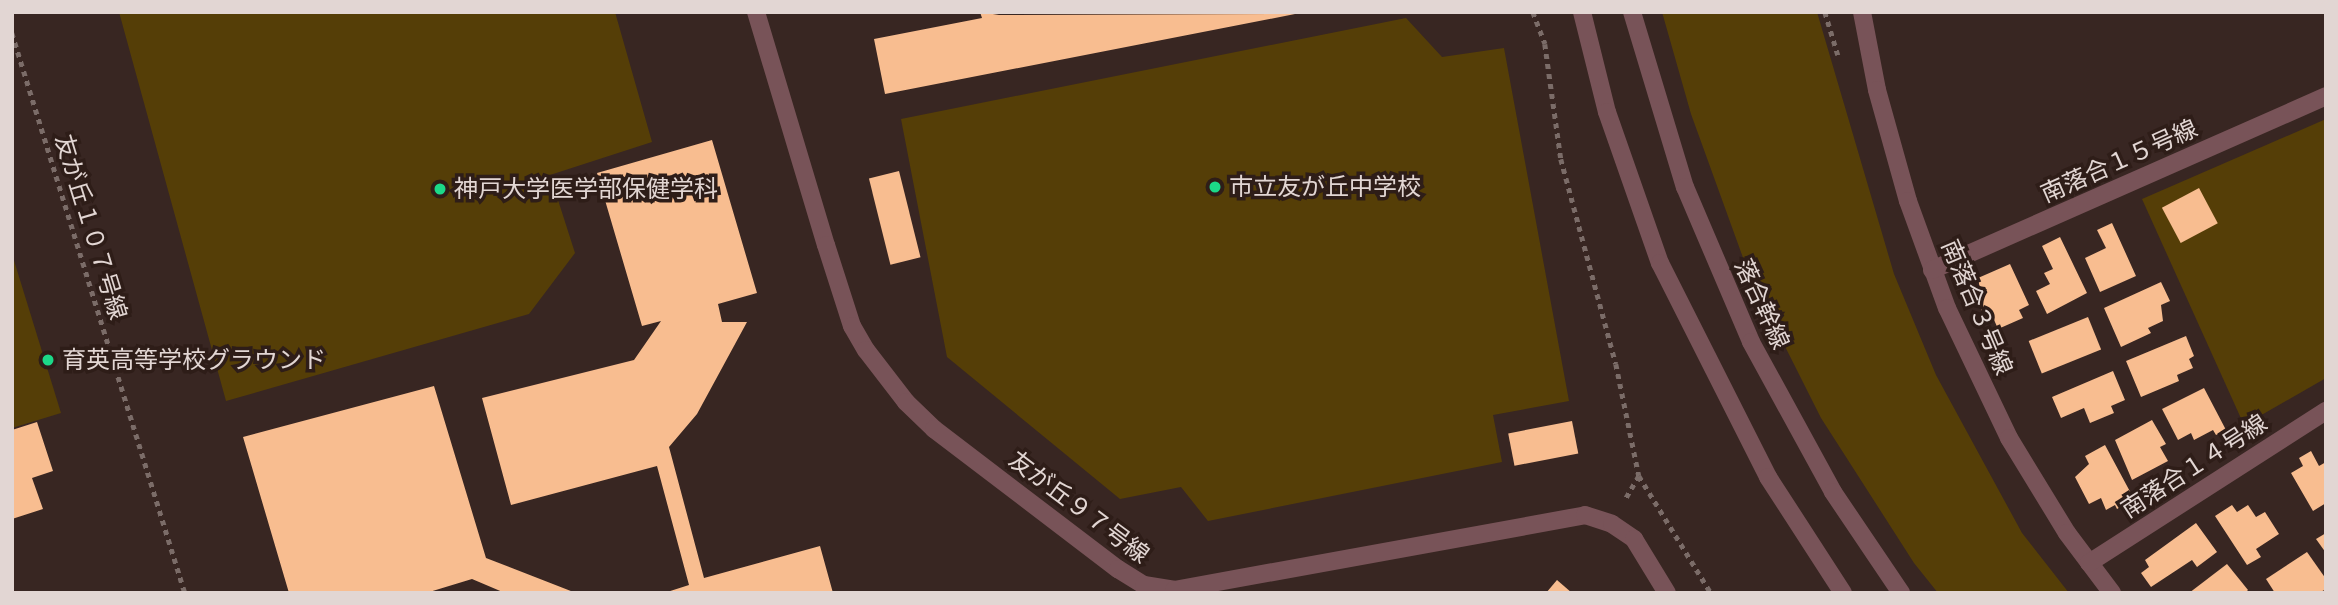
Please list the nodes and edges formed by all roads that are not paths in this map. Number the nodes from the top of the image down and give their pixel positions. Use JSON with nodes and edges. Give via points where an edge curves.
{"nodes":[{"id":1,"x":756,"y":12,"type":"edge"},
{"id":2,"x":1583,"y":12,"type":"edge"},
{"id":3,"x":1632,"y":12,"type":"edge"},
{"id":4,"x":1864,"y":13,"type":"edge"},
{"id":5,"x":2326,"y":96,"type":"edge"},
{"id":6,"x":1932,"y":270,"type":"junction"},
{"id":7,"x":2326,"y":411,"type":"edge"},
{"id":8,"x":2089,"y":563,"type":"junction"},
{"id":9,"x":1667,"y":593,"type":"edge"},
{"id":10,"x":1843,"y":593,"type":"edge"},
{"id":11,"x":1900,"y":593,"type":"edge"},
{"id":12,"x":2112,"y":593,"type":"edge"}],
"edges":[{"from":1,"to":9,"type":"street","name":"友が丘９７号線","via":[[825,245],[852,326],[866,350],[934,429],[1118,569],[1144,585],[1174,590],[1585,515],[1612,524],[1634,540]]},
{"from":2,"to":10,"type":"street","via":[[1607,112],[1660,263],[1768,477]]},
{"from":3,"to":11,"type":"street","name":"落合幹線","via":[[1685,187],[1751,342],[1833,492]]},
{"from":4,"to":6,"type":"street","name":"南落合３号線","via":[[1880,102]]},
{"from":5,"to":6,"type":"street","name":"南落合１５号線"},
{"from":6,"to":8,"type":"street","name":"南落合３号線","via":[[2009,438]]},
{"from":7,"to":8,"type":"street","name":"南落合１４号線"},
{"from":8,"to":12,"type":"street","name":"南落合３号線"}]}
